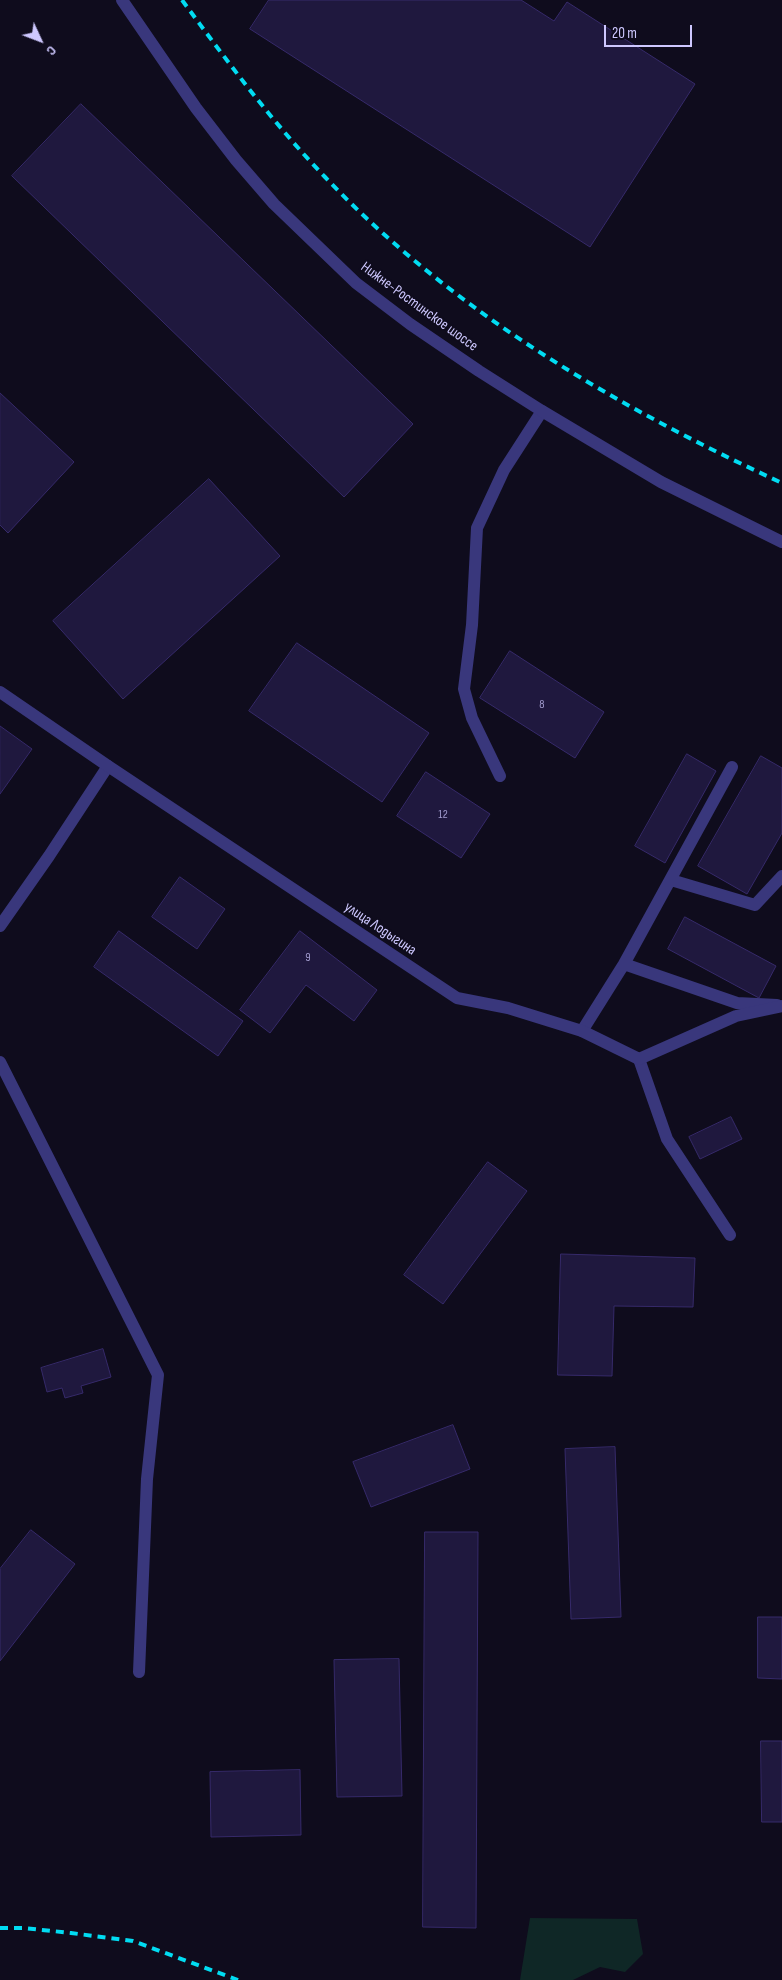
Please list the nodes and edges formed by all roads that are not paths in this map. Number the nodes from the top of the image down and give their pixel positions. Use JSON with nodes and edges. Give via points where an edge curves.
{"nodes":[{"id":1,"x":122,"y":0,"type":"edge"},
{"id":2,"x":542,"y":411,"type":"junction"},
{"id":3,"x":782,"y":542,"type":"edge"},
{"id":4,"x":0,"y":692,"type":"edge"},
{"id":5,"x":108,"y":766,"type":"junction"},
{"id":6,"x":732,"y":767,"type":"dead end"},
{"id":7,"x":500,"y":776,"type":"dead end"},
{"id":8,"x":782,"y":876,"type":"edge"},
{"id":9,"x":671,"y":880,"type":"junction"},
{"id":10,"x":0,"y":926,"type":"edge"},
{"id":11,"x":624,"y":964,"type":"junction"},
{"id":12,"x":782,"y":1005,"type":"edge"},
{"id":13,"x":582,"y":1031,"type":"junction"},
{"id":14,"x":639,"y":1059,"type":"junction"},
{"id":15,"x":0,"y":1062,"type":"edge"},
{"id":16,"x":730,"y":1235,"type":"dead end"},
{"id":17,"x":139,"y":1672,"type":"dead end"}],
"edges":[{"from":1,"to":2,"type":"street","name":"Нижне-Ростинское шоссе","via":[[224,145],[274,204],[310,240],[356,283],[410,324]]},
{"from":2,"to":3,"type":"street","name":"Нижне-Ростинское шоссе","via":[[661,482]]},
{"from":2,"to":7,"type":"street","via":[[504,470],[478,528],[464,689],[472,718]]},
{"from":4,"to":5,"type":"street","name":"улица Лодыгина"},
{"from":5,"to":10,"type":"street"},
{"from":5,"to":13,"type":"street","name":"улица Лодыгина","via":[[457,998],[508,1008]]},
{"from":6,"to":9,"type":"street"},
{"from":8,"to":9,"type":"street","via":[[755,905]]},
{"from":9,"to":11,"type":"street"},
{"from":11,"to":12,"type":"street","via":[[737,1002]]},
{"from":11,"to":13,"type":"street"},
{"from":12,"to":14,"type":"street","via":[[736,1016]]},
{"from":13,"to":14,"type":"street","name":"улица Лодыгина"},
{"from":14,"to":16,"type":"street","via":[[667,1139]]},
{"from":15,"to":17,"type":"street","via":[[158,1376],[147,1479]]}]}
